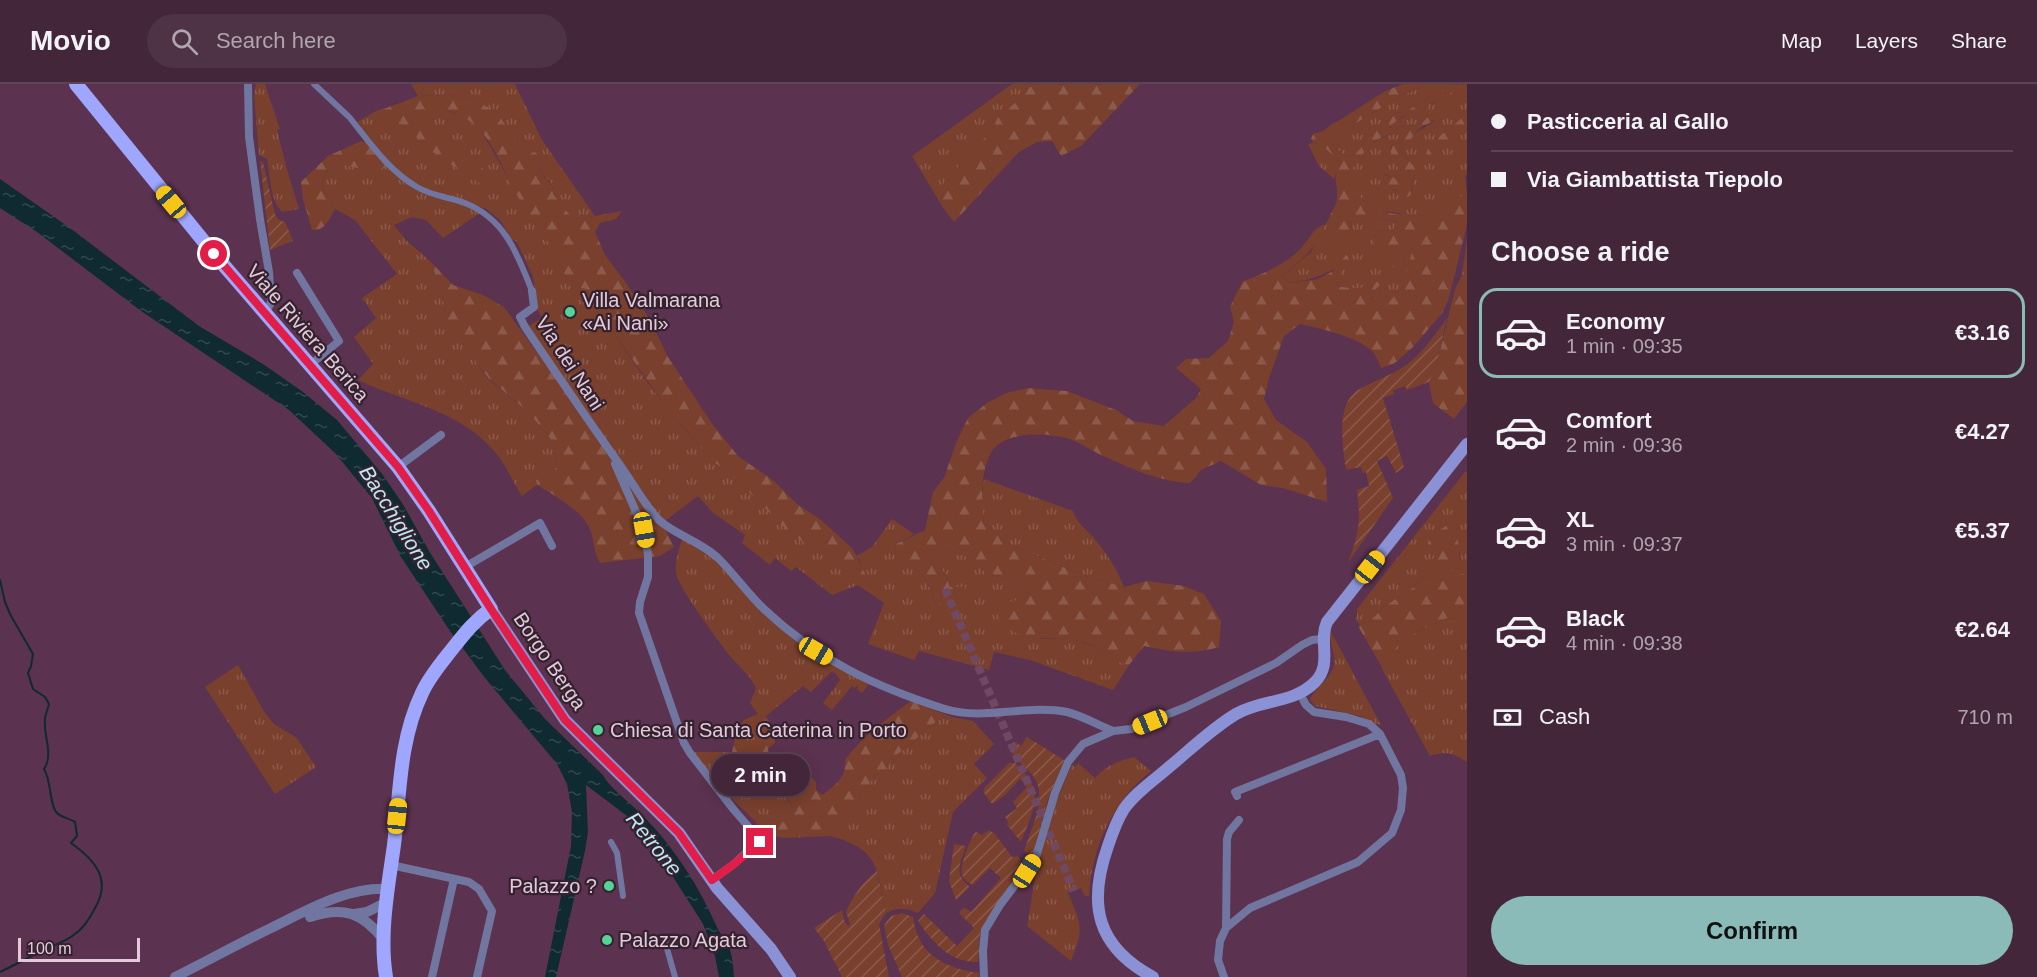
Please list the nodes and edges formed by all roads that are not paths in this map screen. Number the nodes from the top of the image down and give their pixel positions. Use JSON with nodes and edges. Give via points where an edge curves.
{"nodes":[{"id":1,"x":76,"y":84,"type":"edge"},
{"id":2,"x":248,"y":84,"type":"edge"},
{"id":3,"x":314,"y":84,"type":"edge"},
{"id":4,"x":297,"y":273,"type":"dead end"},
{"id":5,"x":532,"y":291,"type":"joint"},
{"id":6,"x":266,"y":312,"type":"junction"},
{"id":7,"x":310,"y":365,"type":"junction"},
{"id":8,"x":441,"y":435,"type":"dead end"},
{"id":9,"x":1467,"y":444,"type":"edge"},
{"id":10,"x":613,"y":455,"type":"junction"},
{"id":11,"x":398,"y":467,"type":"junction"},
{"id":12,"x":552,"y":546,"type":"dead end"},
{"id":13,"x":465,"y":567,"type":"junction"},
{"id":14,"x":491,"y":609,"type":"junction"},
{"id":15,"x":1323,"y":639,"type":"junction"},
{"id":16,"x":1300,"y":694,"type":"junction"},
{"id":17,"x":1113,"y":731,"type":"junction"},
{"id":18,"x":1380,"y":734,"type":"junction"},
{"id":19,"x":1237,"y":796,"type":"dead end"},
{"id":20,"x":1239,"y":819,"type":"dead end"},
{"id":21,"x":611,"y":842,"type":"dead end"},
{"id":22,"x":391,"y":866,"type":"junction"},
{"id":23,"x":454,"y":879,"type":"junction"},
{"id":24,"x":712,"y":880,"type":"junction"},
{"id":25,"x":388,"y":896,"type":"junction"},
{"id":26,"x":623,"y":896,"type":"dead end"},
{"id":27,"x":353,"y":914,"type":"junction"},
{"id":28,"x":272,"y":928,"type":"junction"},
{"id":29,"x":1226,"y":928,"type":"junction"},
{"id":30,"x":384,"y":940,"type":"junction"},
{"id":31,"x":666,"y":945,"type":"dead end"},
{"id":32,"x":175,"y":977,"type":"edge"},
{"id":33,"x":386,"y":977,"type":"edge"},
{"id":34,"x":432,"y":977,"type":"edge"},
{"id":35,"x":477,"y":977,"type":"edge"},
{"id":36,"x":675,"y":977,"type":"edge"},
{"id":37,"x":790,"y":977,"type":"edge"},
{"id":38,"x":984,"y":977,"type":"edge"},
{"id":39,"x":1153,"y":977,"type":"edge"},
{"id":40,"x":1224,"y":977,"type":"edge"}],
"edges":[{"from":1,"to":6,"type":"main road","name":"Viale Riviera Berica"},
{"from":2,"to":6,"type":"street","via":[[249,137],[269,272],[271,303]]},
{"from":3,"to":5,"type":"street","via":[[349,117],[389,166],[417,187],[463,202],[497,223],[520,259]]},
{"from":4,"to":7,"type":"street","via":[[339,341]]},
{"from":5,"to":10,"type":"street","name":"Via dei Nani","via":[[534,307],[520,317]]},
{"from":6,"to":7,"type":"main road","name":"Viale Riviera Berica"},
{"from":7,"to":11,"type":"main road","name":"Viale Riviera Berica"},
{"from":8,"to":11,"type":"street"},
{"from":9,"to":15,"type":"main road","via":[[1327,622]]},
{"from":10,"to":17,"type":"street","via":[[644,502],[666,526],[718,557],[765,610],[816,651],[861,677],[888,690],[958,712],[1067,712]]},
{"from":10,"to":24,"type":"street","via":[[644,530],[648,577],[639,613],[679,731],[690,753],[760,840]]},
{"from":11,"to":13,"type":"main road","name":"Viale Riviera Berica"},
{"from":12,"to":13,"type":"street","via":[[540,524]]},
{"from":13,"to":14,"type":"main road","name":"Viale Riviera Berica"},
{"from":14,"to":22,"type":"main road","via":[[476,619],[444,660],[413,714],[404,746]]},
{"from":14,"to":24,"type":"main road","name":"Borgo Berga","via":[[565,720],[679,833]]},
{"from":15,"to":16,"type":"main road","via":[[1323,671]]},
{"from":15,"to":17,"type":"street","via":[[1312,640],[1276,663],[1186,707],[1131,729]]},
{"from":16,"to":18,"type":"street","via":[[1314,712],[1369,724]]},
{"from":16,"to":39,"type":"main road","via":[[1267,701],[1235,715],[1137,794],[1120,818],[1101,869],[1100,921],[1112,946]]},
{"from":17,"to":38,"type":"street","via":[[1083,744],[1068,762],[1035,857],[985,930]]},
{"from":18,"to":19,"type":"street","via":[[1235,792]]},
{"from":18,"to":29,"type":"street","via":[[1402,782],[1401,810],[1392,833],[1358,862],[1250,908]]},
{"from":20,"to":29,"type":"street","via":[[1227,839]]},
{"from":21,"to":26,"type":"street","via":[[617,853]]},
{"from":22,"to":23,"type":"street"},
{"from":22,"to":25,"type":"main road"},
{"from":23,"to":34,"type":"street"},
{"from":23,"to":35,"type":"street","via":[[474,884],[492,911]]},
{"from":24,"to":37,"type":"main road","name":"Borgo Berga"},
{"from":25,"to":27,"type":"street","via":[[367,912]]},
{"from":25,"to":28,"type":"street","via":[[375,888],[360,891],[288,918]]},
{"from":25,"to":30,"type":"main road"},
{"from":27,"to":28,"type":"street","via":[[323,912]]},
{"from":27,"to":30,"type":"street"},
{"from":28,"to":32,"type":"street"},
{"from":29,"to":40,"type":"street","via":[[1218,960]]},
{"from":30,"to":33,"type":"main road"},
{"from":31,"to":36,"type":"street"}]}
